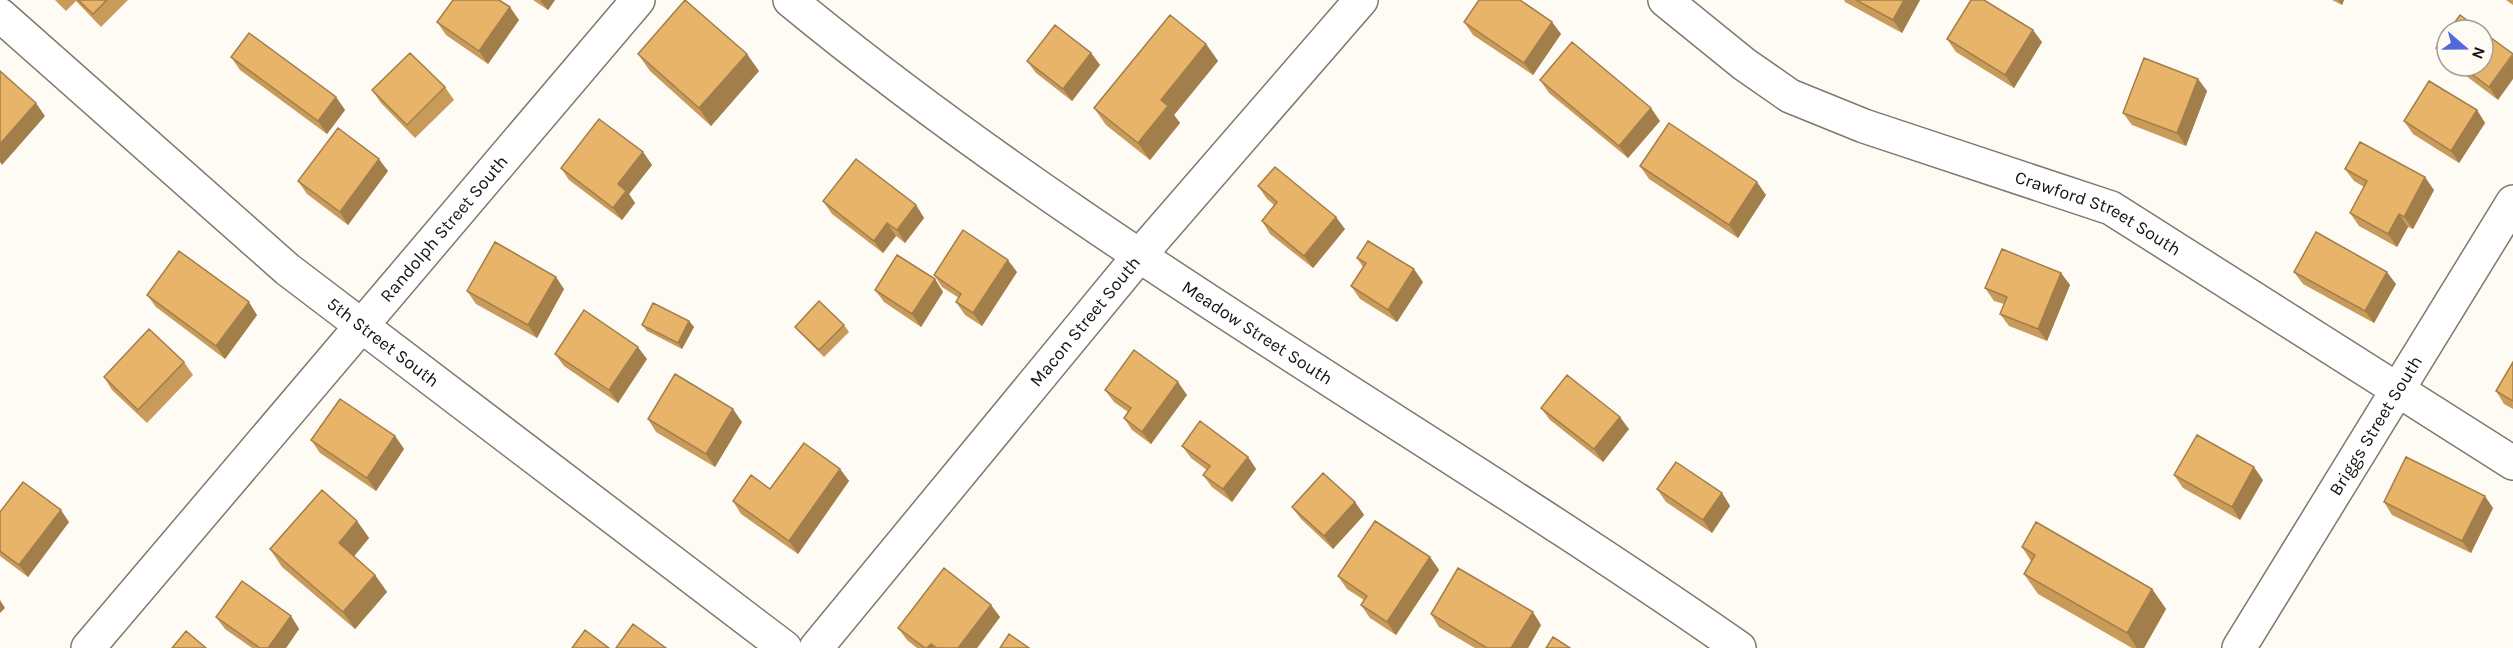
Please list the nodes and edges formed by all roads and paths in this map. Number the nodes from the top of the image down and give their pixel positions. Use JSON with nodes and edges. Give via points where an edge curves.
{"nodes":[{"id":1,"x":638,"y":0,"type":"edge"},
{"id":2,"x":790,"y":0,"type":"edge"},
{"id":3,"x":1361,"y":0,"type":"edge"},
{"id":4,"x":1665,"y":0,"type":"edge"},
{"id":5,"x":0,"y":15,"type":"edge"},
{"id":6,"x":2513,"y":202,"type":"edge"},
{"id":7,"x":1139,"y":256,"type":"junction"},
{"id":8,"x":360,"y":327,"type":"junction"},
{"id":9,"x":2397,"y":391,"type":"junction"},
{"id":10,"x":2513,"y":463,"type":"edge"},
{"id":11,"x":88,"y":648,"type":"edge"},
{"id":12,"x":785,"y":648,"type":"edge"},
{"id":13,"x":816,"y":648,"type":"edge"},
{"id":14,"x":1739,"y":648,"type":"edge"},
{"id":15,"x":2239,"y":648,"type":"edge"}],
"edges":[{"from":1,"to":8,"type":"street","name":"Randolph Street South"},
{"from":2,"to":7,"type":"street","name":"Meadow Street South","via":[[997,157]]},
{"from":3,"to":7,"type":"street","name":"Macon Street South"},
{"from":4,"to":9,"type":"street","name":"Crawford Street South","via":[[1790,96],[1864,126],[2111,208]]},
{"from":5,"to":8,"type":"street","name":"5th Street South","via":[[286,269]]},
{"from":6,"to":9,"type":"street","name":"Briggs Street South"},
{"from":7,"to":13,"type":"street","name":"Macon Street South"},
{"from":7,"to":14,"type":"street","name":"Meadow Street South"},
{"from":8,"to":11,"type":"street","name":"Randolph Street South"},
{"from":8,"to":12,"type":"street","name":"5th Street South"},
{"from":9,"to":10,"type":"street","name":"Crawford Street South"},
{"from":9,"to":15,"type":"street","name":"Briggs Street South"}]}
